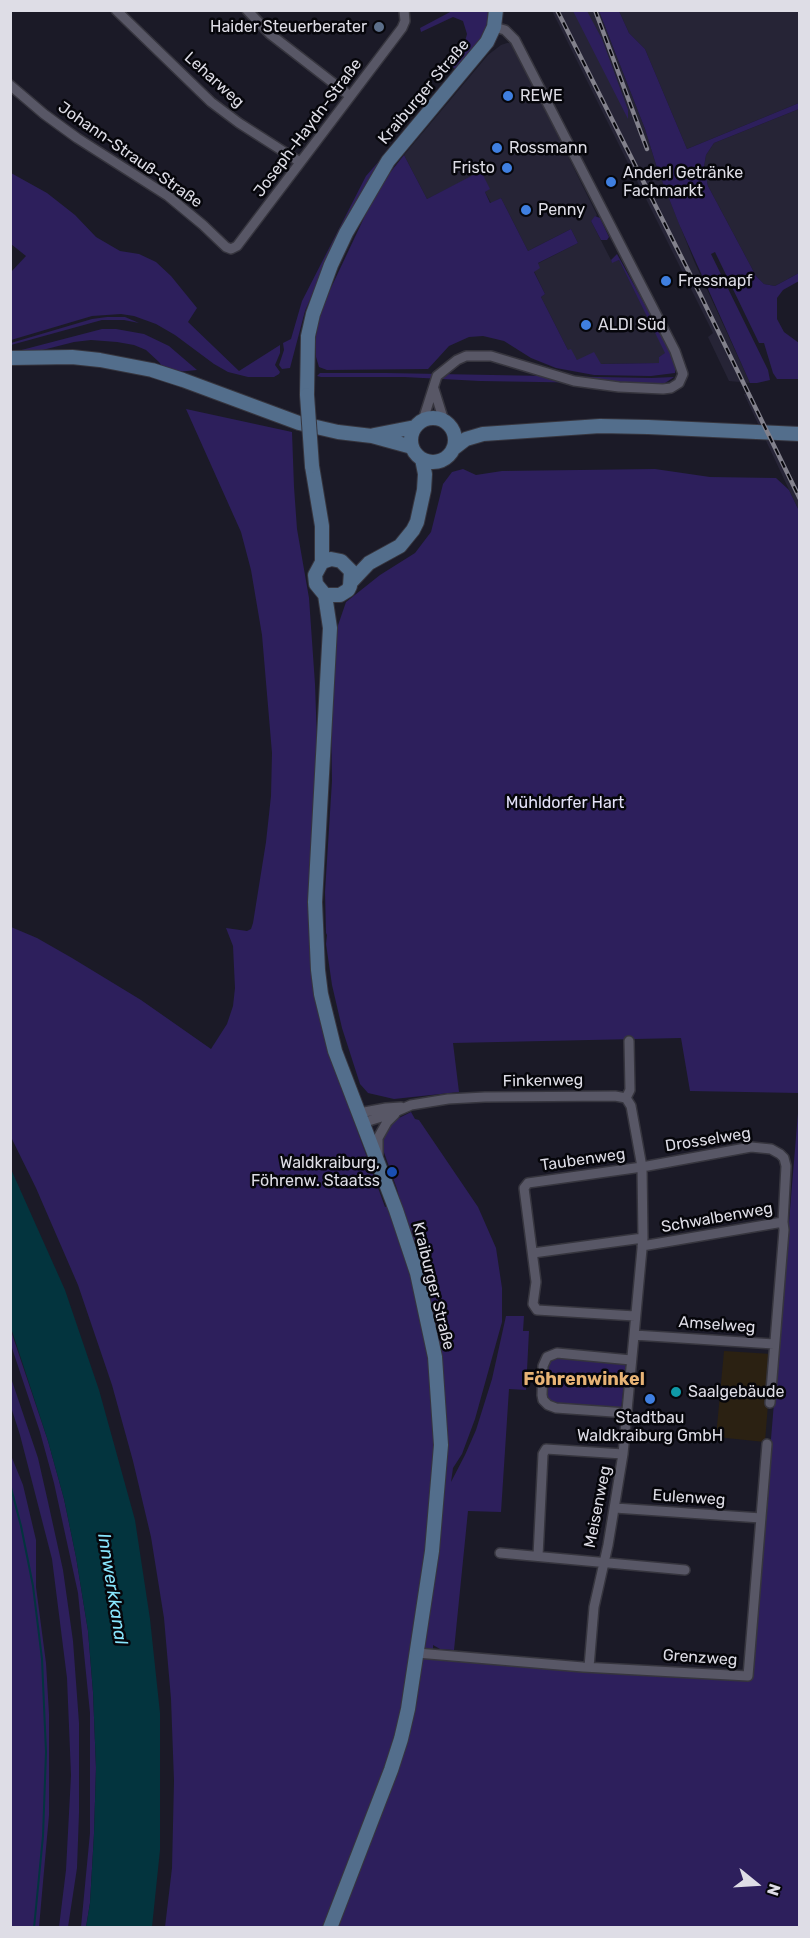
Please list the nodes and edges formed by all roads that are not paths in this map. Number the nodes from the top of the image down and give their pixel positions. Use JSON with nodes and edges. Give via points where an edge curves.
{"nodes":[{"id":1,"x":247,"y":10,"type":"edge"},
{"id":2,"x":404,"y":10,"type":"edge"},
{"id":3,"x":496,"y":10,"type":"edge"},
{"id":4,"x":122,"y":12,"type":"edge"},
{"id":5,"x":494,"y":27,"type":"junction"},
{"id":6,"x":10,"y":85,"type":"edge"},
{"id":7,"x":350,"y":96,"type":"junction"},
{"id":8,"x":300,"y":162,"type":"junction"},
{"id":9,"x":231,"y":249,"type":"joint"},
{"id":10,"x":10,"y":358,"type":"edge"},
{"id":11,"x":433,"y":387,"type":"junction"},
{"id":12,"x":419,"y":424,"type":"junction"},
{"id":13,"x":448,"y":424,"type":"junction"},
{"id":14,"x":483,"y":434,"type":"junction"},
{"id":15,"x":800,"y":435,"type":"edge"},
{"id":16,"x":372,"y":436,"type":"junction"},
{"id":17,"x":412,"y":447,"type":"junction"},
{"id":18,"x":453,"y":449,"type":"junction"},
{"id":19,"x":422,"y":459,"type":"junction"},
{"id":20,"x":442,"y":460,"type":"junction"},
{"id":21,"x":424,"y":490,"type":"junction"},
{"id":22,"x":322,"y":526,"type":"junction"},
{"id":23,"x":341,"y":561,"type":"junction"},
{"id":24,"x":322,"y":562,"type":"junction"},
{"id":25,"x":369,"y":562,"type":"junction"},
{"id":26,"x":348,"y":587,"type":"junction"},
{"id":27,"x":325,"y":595,"type":"junction"},
{"id":28,"x":330,"y":628,"type":"junction"},
{"id":29,"x":629,"y":1041,"type":"dead end"},
{"id":30,"x":626,"y":1098,"type":"junction"},
{"id":31,"x":401,"y":1108,"type":"junction"},
{"id":32,"x":361,"y":1118,"type":"junction"},
{"id":33,"x":378,"y":1163,"type":"junction"},
{"id":34,"x":642,"y":1167,"type":"junction"},
{"id":35,"x":783,"y":1222,"type":"junction"},
{"id":36,"x":643,"y":1242,"type":"junction"},
{"id":37,"x":533,"y":1253,"type":"junction"},
{"id":38,"x":635,"y":1317,"type":"junction"},
{"id":39,"x":634,"y":1335,"type":"junction"},
{"id":40,"x":774,"y":1344,"type":"junction"},
{"id":41,"x":631,"y":1360,"type":"junction"},
{"id":42,"x":770,"y":1403,"type":"dead end"},
{"id":43,"x":627,"y":1413,"type":"junction"},
{"id":44,"x":767,"y":1444,"type":"dead end"},
{"id":45,"x":623,"y":1454,"type":"junction"},
{"id":46,"x":615,"y":1508,"type":"junction"},
{"id":47,"x":761,"y":1518,"type":"junction"},
{"id":48,"x":500,"y":1553,"type":"dead end"},
{"id":49,"x":538,"y":1556,"type":"junction"},
{"id":50,"x":603,"y":1563,"type":"junction"},
{"id":51,"x":685,"y":1570,"type":"dead end"},
{"id":52,"x":417,"y":1653,"type":"junction"},
{"id":53,"x":589,"y":1667,"type":"junction"},
{"id":54,"x":330,"y":1928,"type":"edge"}],
"edges":[{"from":1,"to":7,"type":"street","via":[[270,34]]},
{"from":2,"to":7,"type":"street","name":"Joseph-Haydn-Straße","via":[[402,28]]},
{"from":3,"to":5,"type":"main road","name":"Kraiburger Straße"},
{"from":4,"to":8,"type":"street","name":"Leharweg","via":[[217,106]]},
{"from":5,"to":11,"type":"street","via":[[506,30],[515,40],[675,351],[683,374],[680,383],[671,388],[619,387],[574,381],[508,360],[478,355],[457,360],[437,376]]},
{"from":5,"to":22,"type":"main road","name":"Kraiburger Straße","bridge":true,"via":[[484,47],[388,161],[346,233],[320,293],[308,336],[306,395]]},
{"from":6,"to":9,"type":"street","name":"Johann-Strauß-Straße","via":[[84,143],[173,200]]},
{"from":7,"to":8,"type":"street","name":"Joseph-Haydn-Straße"},
{"from":8,"to":9,"type":"street","name":"Joseph-Haydn-Straße"},
{"from":10,"to":16,"type":"main road","via":[[72,357],[142,368],[299,423]]},
{"from":11,"to":12,"type":"street"},
{"from":11,"to":13,"type":"street"},
{"from":12,"to":13,"type":"main road","via":[[434,418]]},
{"from":12,"to":16,"type":"main road"},
{"from":12,"to":17,"type":"main road","via":[[411,437]]},
{"from":13,"to":14,"type":"main road","via":[[465,432]]},
{"from":13,"to":18,"type":"main road","via":[[455,438]]},
{"from":14,"to":15,"type":"main road","via":[[648,426]]},
{"from":14,"to":18,"type":"main road","via":[[466,439]]},
{"from":16,"to":17,"type":"main road"},
{"from":17,"to":19,"type":"main road"},
{"from":18,"to":20,"type":"main road"},
{"from":19,"to":20,"type":"main road"},
{"from":19,"to":21,"type":"main road"},
{"from":20,"to":21,"type":"main road"},
{"from":21,"to":25,"type":"main road","via":[[417,522],[408,538],[391,552]]},
{"from":22,"to":23,"type":"main road"},
{"from":22,"to":24,"type":"main road"},
{"from":23,"to":24,"type":"main road"},
{"from":23,"to":25,"type":"main road"},
{"from":23,"to":26,"type":"main road","via":[[351,571]]},
{"from":24,"to":27,"type":"main road","via":[[314,580]]},
{"from":25,"to":26,"type":"main road"},
{"from":26,"to":27,"type":"main road","via":[[335,597]]},
{"from":26,"to":28,"type":"main road"},
{"from":27,"to":28,"type":"main road"},
{"from":28,"to":32,"type":"main road","name":"Kraiburger Straße","via":[[316,933],[321,994],[335,1052]]},
{"from":29,"to":30,"type":"street","via":[[630,1090]]},
{"from":30,"to":31,"type":"street","name":"Finkenweg","via":[[485,1097],[427,1101]]},
{"from":30,"to":34,"type":"street","name":"Meisenweg","via":[[631,1106]]},
{"from":31,"to":32,"type":"street","name":"Finkenweg","via":[[377,1109]]},
{"from":31,"to":33,"type":"street","via":[[378,1138]]},
{"from":32,"to":33,"type":"main road","name":"Kraiburger Straße"},
{"from":33,"to":52,"type":"main road","name":"Kraiburger Straße","via":[[417,1273],[431,1332],[439,1392],[441,1445],[436,1508]]},
{"from":34,"to":35,"type":"street","name":"Drosselweg","via":[[751,1147],[771,1149],[784,1158],[786,1166]]},
{"from":34,"to":36,"type":"street","name":"Meisenweg"},
{"from":34,"to":37,"type":"street","name":"Taubenweg","via":[[528,1183],[524,1188]]},
{"from":35,"to":36,"type":"street","name":"Schwalbenweg"},
{"from":35,"to":40,"type":"street","name":"Schwalbenweg"},
{"from":36,"to":37,"type":"street"},
{"from":36,"to":38,"type":"street","name":"Meisenweg"},
{"from":37,"to":38,"type":"street","name":"Taubenweg","via":[[537,1310]]},
{"from":38,"to":39,"type":"street","name":"Meisenweg"},
{"from":39,"to":40,"type":"street","name":"Amselweg"},
{"from":39,"to":41,"type":"street","name":"Meisenweg"},
{"from":40,"to":42,"type":"street","name":"Amselweg"},
{"from":41,"to":43,"type":"street","name":"Meisenweg"},
{"from":41,"to":43,"type":"street","via":[[557,1353],[547,1357],[543,1366],[542,1395],[548,1406]]},
{"from":43,"to":45,"type":"street","name":"Meisenweg"},
{"from":44,"to":47,"type":"street","name":"Grenzweg"},
{"from":45,"to":46,"type":"street","name":"Meisenweg"},
{"from":45,"to":49,"type":"street","via":[[546,1449]]},
{"from":46,"to":47,"type":"street","name":"Eulenweg"},
{"from":46,"to":50,"type":"street","name":"Meisenweg"},
{"from":47,"to":53,"type":"street","name":"Grenzweg","via":[[748,1677]]},
{"from":48,"to":49,"type":"street"},
{"from":49,"to":50,"type":"street"},
{"from":50,"to":51,"type":"street"},
{"from":50,"to":53,"type":"street","name":"Meisenweg","via":[[594,1607]]},
{"from":52,"to":53,"type":"street","name":"Grenzweg"},
{"from":52,"to":54,"type":"main road","name":"Kraiburger Straße","via":[[397,1753]]}]}
